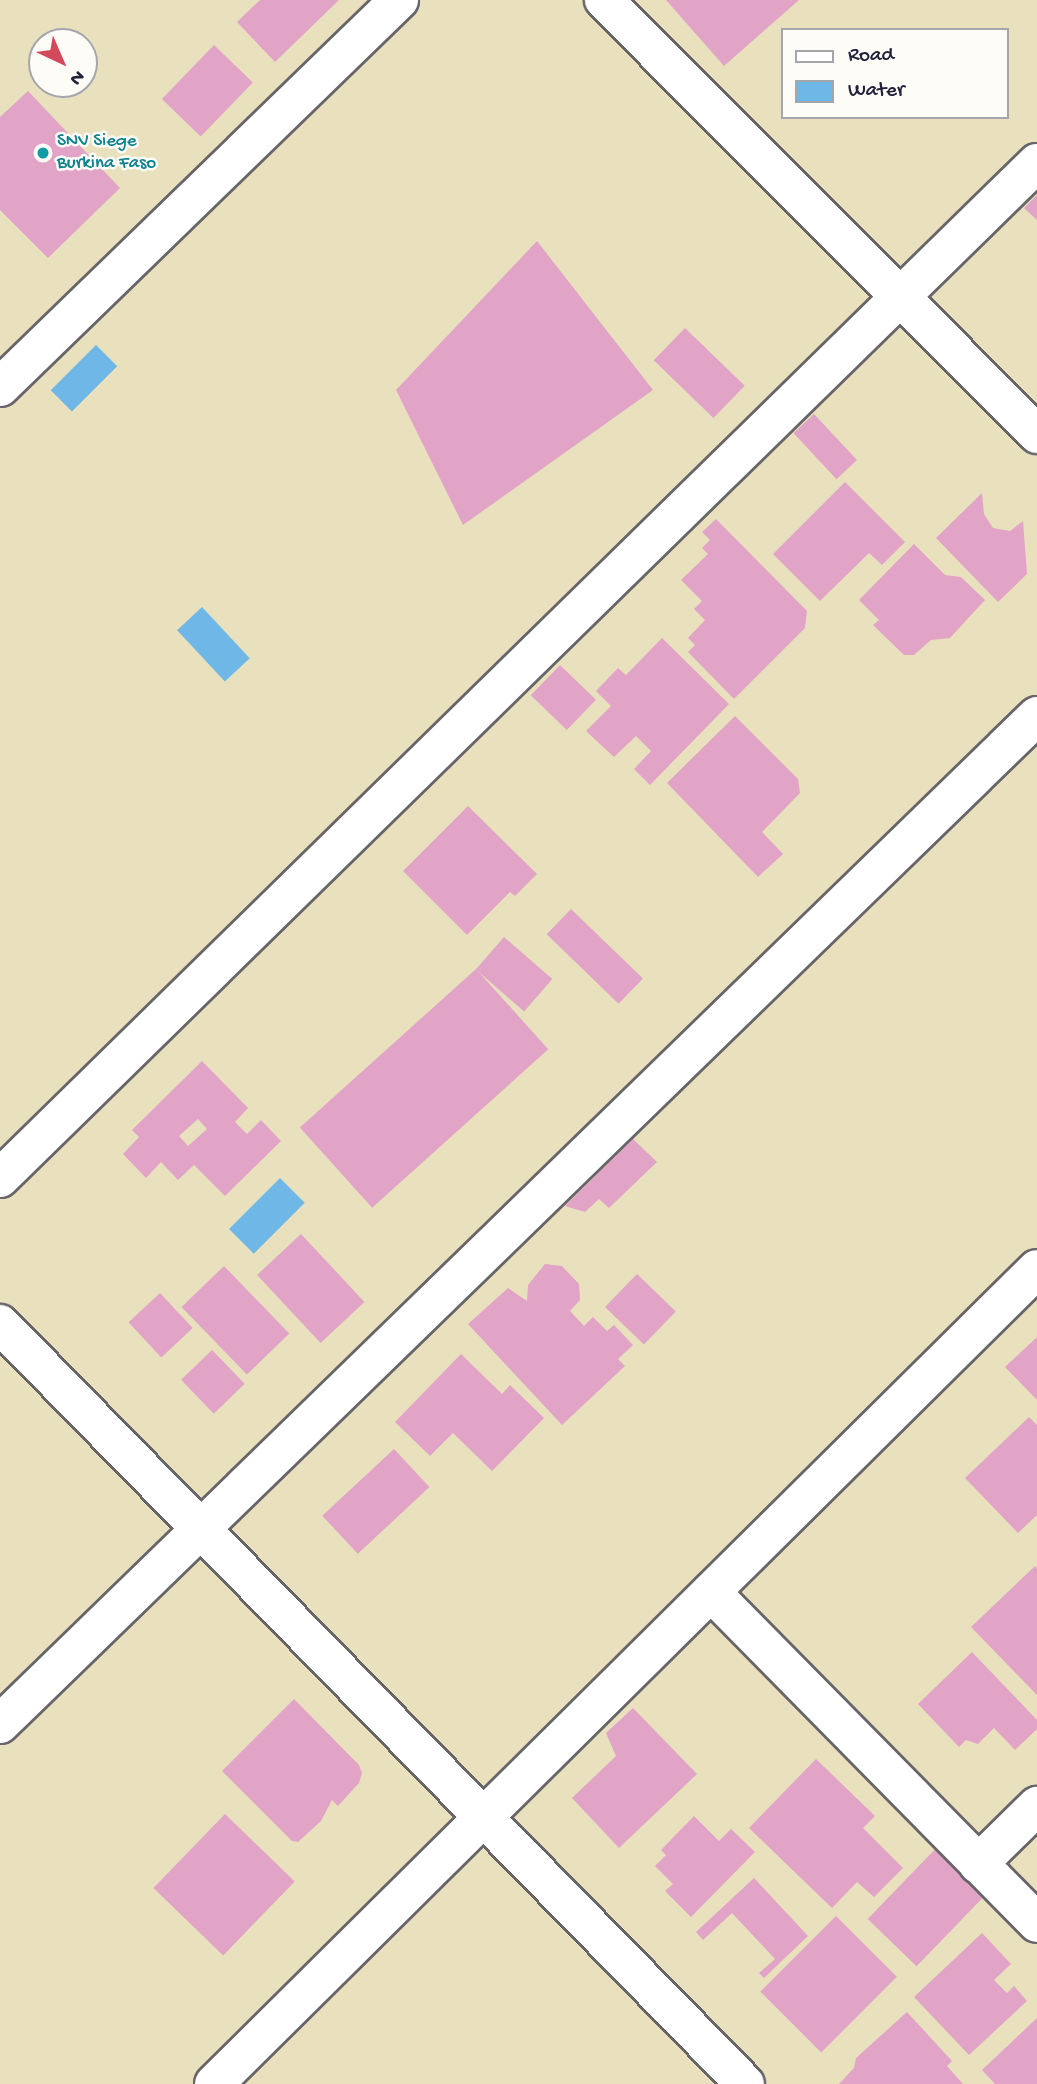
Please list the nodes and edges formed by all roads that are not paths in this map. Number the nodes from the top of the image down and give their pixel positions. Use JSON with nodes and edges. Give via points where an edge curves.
{"nodes":[{"id":1,"x":399,"y":0,"type":"edge"},
{"id":2,"x":604,"y":0,"type":"edge"},
{"id":3,"x":1037,"y":163,"type":"edge"},
{"id":4,"x":900,"y":293,"type":"junction"},
{"id":5,"x":0,"y":387,"type":"edge"},
{"id":6,"x":1037,"y":434,"type":"edge"},
{"id":7,"x":1037,"y":716,"type":"edge"},
{"id":8,"x":0,"y":1178,"type":"edge"},
{"id":9,"x":1037,"y":1269,"type":"edge"},
{"id":10,"x":0,"y":1324,"type":"edge"},
{"id":11,"x":201,"y":1528,"type":"junction"},
{"id":12,"x":711,"y":1592,"type":"junction"},
{"id":13,"x":0,"y":1724,"type":"edge"},
{"id":14,"x":1037,"y":1806,"type":"edge"},
{"id":15,"x":484,"y":1816,"type":"junction"},
{"id":16,"x":978,"y":1864,"type":"junction"},
{"id":17,"x":1037,"y":1923,"type":"edge"},
{"id":18,"x":214,"y":2084,"type":"edge"},
{"id":19,"x":746,"y":2084,"type":"edge"}],
"edges":[{"from":1,"to":5,"type":"street"},
{"from":2,"to":4,"type":"street"},
{"from":3,"to":4,"type":"street"},
{"from":4,"to":6,"type":"street"},
{"from":4,"to":8,"type":"street"},
{"from":7,"to":11,"type":"street"},
{"from":9,"to":12,"type":"street"},
{"from":10,"to":11,"type":"street"},
{"from":11,"to":13,"type":"street"},
{"from":11,"to":15,"type":"street"},
{"from":12,"to":15,"type":"street"},
{"from":12,"to":16,"type":"street"},
{"from":14,"to":16,"type":"street"},
{"from":15,"to":18,"type":"street"},
{"from":15,"to":19,"type":"street"},
{"from":16,"to":17,"type":"street"}]}
